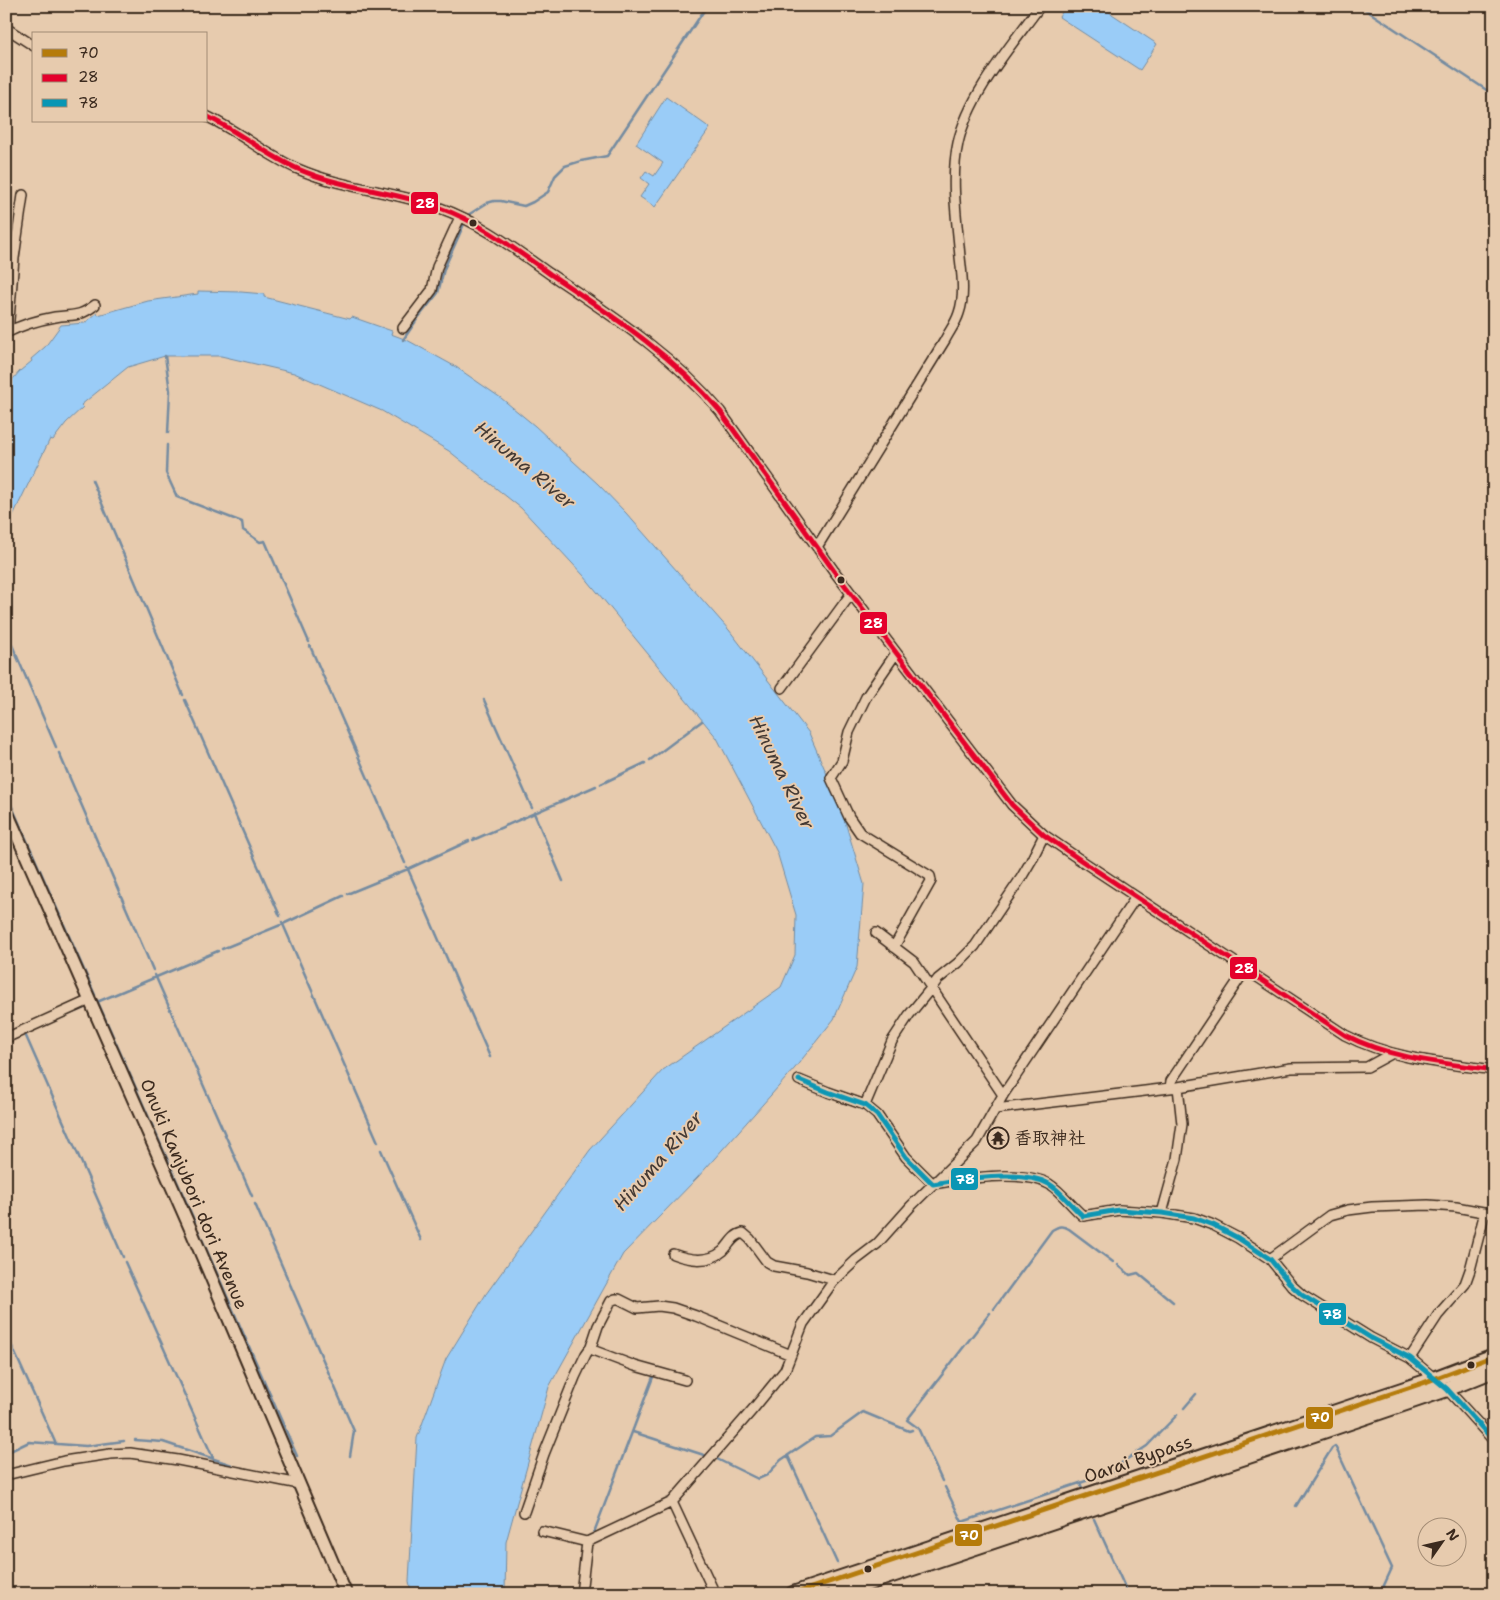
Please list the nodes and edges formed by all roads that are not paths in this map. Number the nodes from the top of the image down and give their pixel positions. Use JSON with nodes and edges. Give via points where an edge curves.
{"nodes":[{"id":1,"x":1040,"y":6,"type":"edge"},
{"id":2,"x":6,"y":28,"type":"edge"},
{"id":3,"x":32,"y":45,"type":"edge"},
{"id":4,"x":208,"y":117,"type":"edge"},
{"id":5,"x":23,"y":195,"type":"dead end"},
{"id":6,"x":460,"y":217,"type":"junction"},
{"id":7,"x":95,"y":305,"type":"dead end"},
{"id":8,"x":403,"y":328,"type":"dead end"},
{"id":9,"x":7,"y":333,"type":"edge"},
{"id":10,"x":817,"y":547,"type":"junction"},
{"id":11,"x":852,"y":594,"type":"junction"},
{"id":12,"x":896,"y":653,"type":"junction"},
{"id":13,"x":782,"y":688,"type":"dead end"},
{"id":14,"x":6,"y":810,"type":"edge"},
{"id":15,"x":1044,"y":835,"type":"junction"},
{"id":16,"x":1136,"y":897,"type":"junction"},
{"id":17,"x":876,"y":933,"type":"dead end"},
{"id":18,"x":894,"y":946,"type":"junction"},
{"id":19,"x":1246,"y":969,"type":"junction"},
{"id":20,"x":932,"y":987,"type":"junction"},
{"id":21,"x":90,"y":1000,"type":"junction"},
{"id":22,"x":6,"y":1038,"type":"edge"},
{"id":23,"x":1391,"y":1054,"type":"junction"},
{"id":24,"x":1494,"y":1070,"type":"edge"},
{"id":25,"x":799,"y":1080,"type":"dead end"},
{"id":26,"x":1174,"y":1087,"type":"junction"},
{"id":27,"x":1003,"y":1095,"type":"junction"},
{"id":28,"x":865,"y":1105,"type":"junction"},
{"id":29,"x":995,"y":1109,"type":"junction"},
{"id":30,"x":933,"y":1184,"type":"junction"},
{"id":31,"x":1162,"y":1213,"type":"junction"},
{"id":32,"x":1489,"y":1213,"type":"edge"},
{"id":33,"x":673,"y":1254,"type":"dead end"},
{"id":34,"x":1270,"y":1258,"type":"junction"},
{"id":35,"x":834,"y":1280,"type":"junction"},
{"id":36,"x":592,"y":1347,"type":"junction"},
{"id":37,"x":791,"y":1355,"type":"junction"},
{"id":38,"x":1494,"y":1356,"type":"edge"},
{"id":39,"x":1410,"y":1358,"type":"junction"},
{"id":40,"x":1494,"y":1370,"type":"edge"},
{"id":41,"x":1436,"y":1379,"type":"junction"},
{"id":42,"x":685,"y":1380,"type":"dead end"},
{"id":43,"x":1447,"y":1389,"type":"junction"},
{"id":44,"x":1494,"y":1441,"type":"edge"},
{"id":45,"x":6,"y":1475,"type":"edge"},
{"id":46,"x":299,"y":1484,"type":"junction"},
{"id":47,"x":672,"y":1502,"type":"junction"},
{"id":48,"x":524,"y":1512,"type":"dead end"},
{"id":49,"x":542,"y":1531,"type":"dead end"},
{"id":50,"x":587,"y":1542,"type":"junction"},
{"id":51,"x":346,"y":1594,"type":"edge"},
{"id":52,"x":581,"y":1594,"type":"edge"},
{"id":53,"x":715,"y":1594,"type":"edge"},
{"id":54,"x":793,"y":1594,"type":"edge"},
{"id":55,"x":835,"y":1594,"type":"edge"}],
"edges":[{"from":1,"to":10,"type":"street","via":[[983,86],[958,142],[954,184],[962,279],[959,314]]},
{"from":2,"to":3,"type":"street"},
{"from":4,"to":6,"type":"street","via":[[288,164],[332,182],[430,205]]},
{"from":5,"to":9,"type":"street"},
{"from":6,"to":8,"type":"street","via":[[437,267],[432,290]]},
{"from":6,"to":10,"type":"street","via":[[512,247],[628,326],[704,391]]},
{"from":7,"to":9,"type":"street","via":[[83,314],[25,324]]},
{"from":10,"to":11,"type":"street"},
{"from":11,"to":12,"type":"street"},
{"from":11,"to":13,"type":"street"},
{"from":12,"to":15,"type":"street","via":[[1012,804]]},
{"from":12,"to":18,"type":"street","via":[[866,697],[849,732],[842,761],[831,778],[860,833],[930,876],[931,881]]},
{"from":14,"to":21,"type":"main road","name":"Onuki Kanjubori dori Avenue"},
{"from":15,"to":16,"type":"street"},
{"from":15,"to":20,"type":"street","via":[[1021,878],[975,946]]},
{"from":16,"to":19,"type":"street"},
{"from":16,"to":27,"type":"street"},
{"from":17,"to":18,"type":"street"},
{"from":18,"to":20,"type":"street","via":[[914,962]]},
{"from":19,"to":23,"type":"street","via":[[1345,1035]]},
{"from":19,"to":26,"type":"street","via":[[1171,1081]]},
{"from":20,"to":27,"type":"street"},
{"from":20,"to":28,"type":"street","via":[[892,1042]]},
{"from":21,"to":22,"type":"street"},
{"from":21,"to":46,"type":"main road","name":"Onuki Kanjubori dori Avenue"},
{"from":23,"to":24,"type":"street"},
{"from":23,"to":26,"type":"street","via":[[1367,1067],[1291,1068]]},
{"from":25,"to":28,"type":"street"},
{"from":26,"to":29,"type":"street"},
{"from":26,"to":31,"type":"street","via":[[1182,1124]]},
{"from":27,"to":29,"type":"street"},
{"from":28,"to":30,"type":"street","via":[[877,1115],[906,1157]]},
{"from":29,"to":30,"type":"street","via":[[977,1142]]},
{"from":30,"to":31,"type":"street","via":[[1018,1177],[1048,1184],[1083,1216],[1119,1210]]},
{"from":30,"to":35,"type":"street","via":[[877,1244]]},
{"from":31,"to":34,"type":"street","via":[[1214,1225]]},
{"from":32,"to":34,"type":"street","via":[[1428,1205],[1348,1210],[1330,1215]]},
{"from":32,"to":39,"type":"street","via":[[1464,1284],[1438,1315]]},
{"from":33,"to":35,"type":"street","via":[[693,1260],[716,1256],[733,1238],[743,1233],[774,1266]]},
{"from":34,"to":39,"type":"street","via":[[1302,1296]]},
{"from":35,"to":37,"type":"street","via":[[803,1324]]},
{"from":36,"to":37,"type":"street","via":[[611,1301],[619,1299],[637,1308],[673,1308]]},
{"from":36,"to":42,"type":"street","via":[[635,1366]]},
{"from":36,"to":48,"type":"street","via":[[575,1377]]},
{"from":37,"to":47,"type":"street","via":[[785,1370],[760,1401]]},
{"from":38,"to":41,"type":"highway","name":"Oarai Bypass"},
{"from":39,"to":41,"type":"street"},
{"from":40,"to":43,"type":"highway","name":"Oarai Bypass"},
{"from":41,"to":43,"type":"street"},
{"from":41,"to":54,"type":"highway","name":"Oarai Bypass"},
{"from":43,"to":44,"type":"street"},
{"from":43,"to":55,"type":"highway","name":"Oarai Bypass"},
{"from":45,"to":46,"type":"street","via":[[64,1461],[130,1453]]},
{"from":46,"to":51,"type":"main road","name":"Onuki Kanjubori dori Avenue"},
{"from":47,"to":50,"type":"street"},
{"from":47,"to":53,"type":"street"},
{"from":49,"to":50,"type":"street"},
{"from":50,"to":52,"type":"street"}]}
